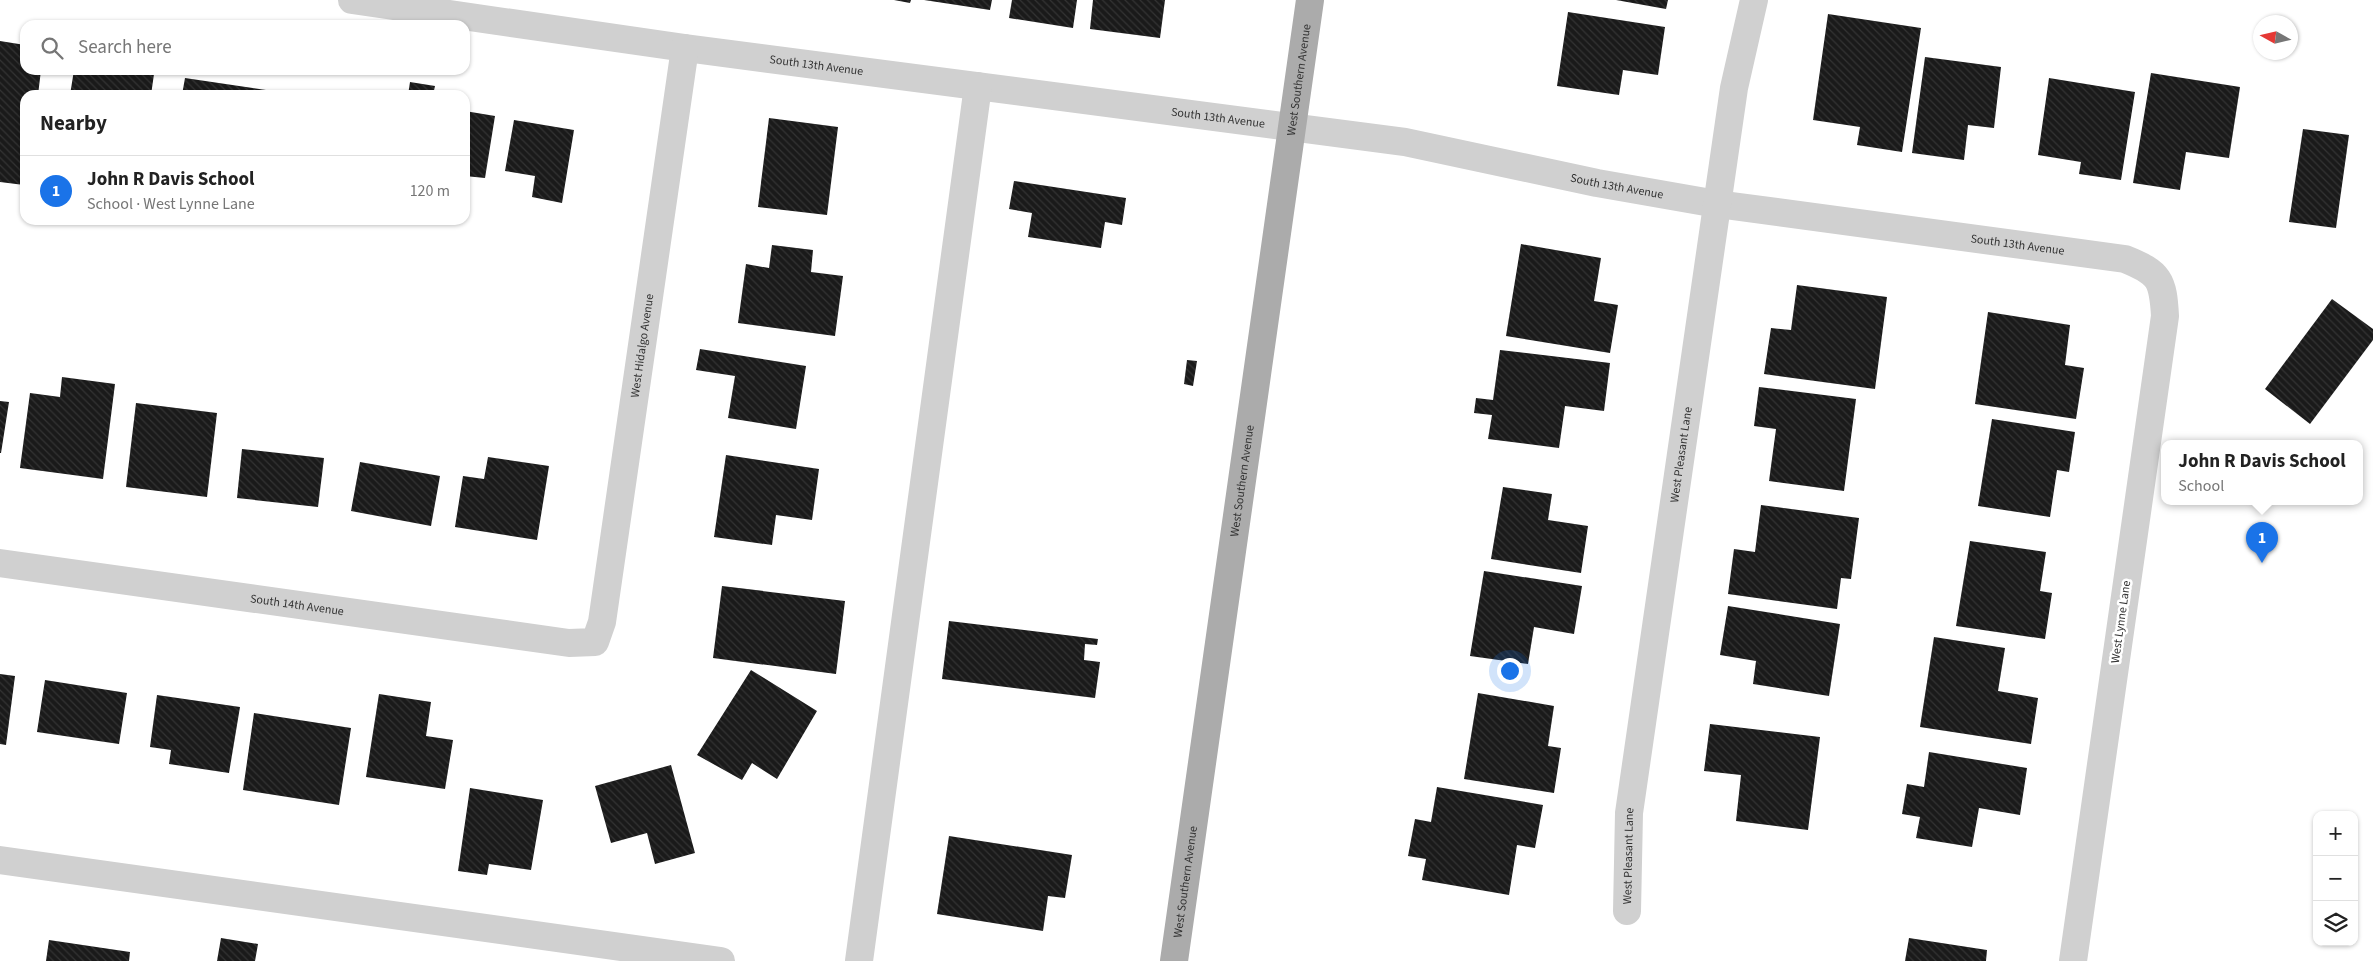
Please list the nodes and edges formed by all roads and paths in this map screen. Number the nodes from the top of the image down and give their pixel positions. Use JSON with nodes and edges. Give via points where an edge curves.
{"nodes":[{"id":1,"x":352,"y":0,"type":"edge"},
{"id":2,"x":1310,"y":0,"type":"edge"},
{"id":3,"x":1754,"y":0,"type":"edge"},
{"id":4,"x":685,"y":48,"type":"junction"},
{"id":5,"x":978,"y":86,"type":"junction"},
{"id":6,"x":1292,"y":127,"type":"junction"},
{"id":7,"x":1717,"y":204,"type":"junction"},
{"id":8,"x":2161,"y":284,"type":"joint"},
{"id":9,"x":0,"y":563,"type":"edge"},
{"id":10,"x":595,"y":642,"type":"joint"},
{"id":11,"x":0,"y":860,"type":"edge"},
{"id":12,"x":1627,"y":912,"type":"dead end"},
{"id":13,"x":721,"y":961,"type":"edge"},
{"id":14,"x":859,"y":961,"type":"edge"},
{"id":15,"x":1174,"y":961,"type":"edge"},
{"id":16,"x":2073,"y":961,"type":"edge"}],
"edges":[{"from":1,"to":4,"type":"street","name":"South 13th Avenue"},
{"from":2,"to":6,"type":"main road","name":"West Southern Avenue"},
{"from":3,"to":7,"type":"street","name":"West Pleasant Lane","via":[[1734,88]]},
{"from":4,"to":5,"type":"street","name":"South 13th Avenue"},
{"from":4,"to":10,"type":"street","name":"West Hidalgo Avenue","via":[[602,622]]},
{"from":5,"to":6,"type":"street","name":"South 13th Avenue"},
{"from":5,"to":14,"type":"street"},
{"from":6,"to":7,"type":"street","name":"South 13th Avenue","via":[[1405,142],[1597,183]]},
{"from":6,"to":15,"type":"main road","name":"West Southern Avenue"},
{"from":7,"to":8,"type":"street","name":"South 13th Avenue","via":[[2125,259],[2146,269]]},
{"from":7,"to":12,"type":"street","name":"West Pleasant Lane","via":[[1629,813]]},
{"from":8,"to":16,"type":"street","name":"West Lynne Lane","via":[[2165,316]]},
{"from":9,"to":10,"type":"street","name":"South 14th Avenue","via":[[569,643]]},
{"from":11,"to":13,"type":"street"}]}
